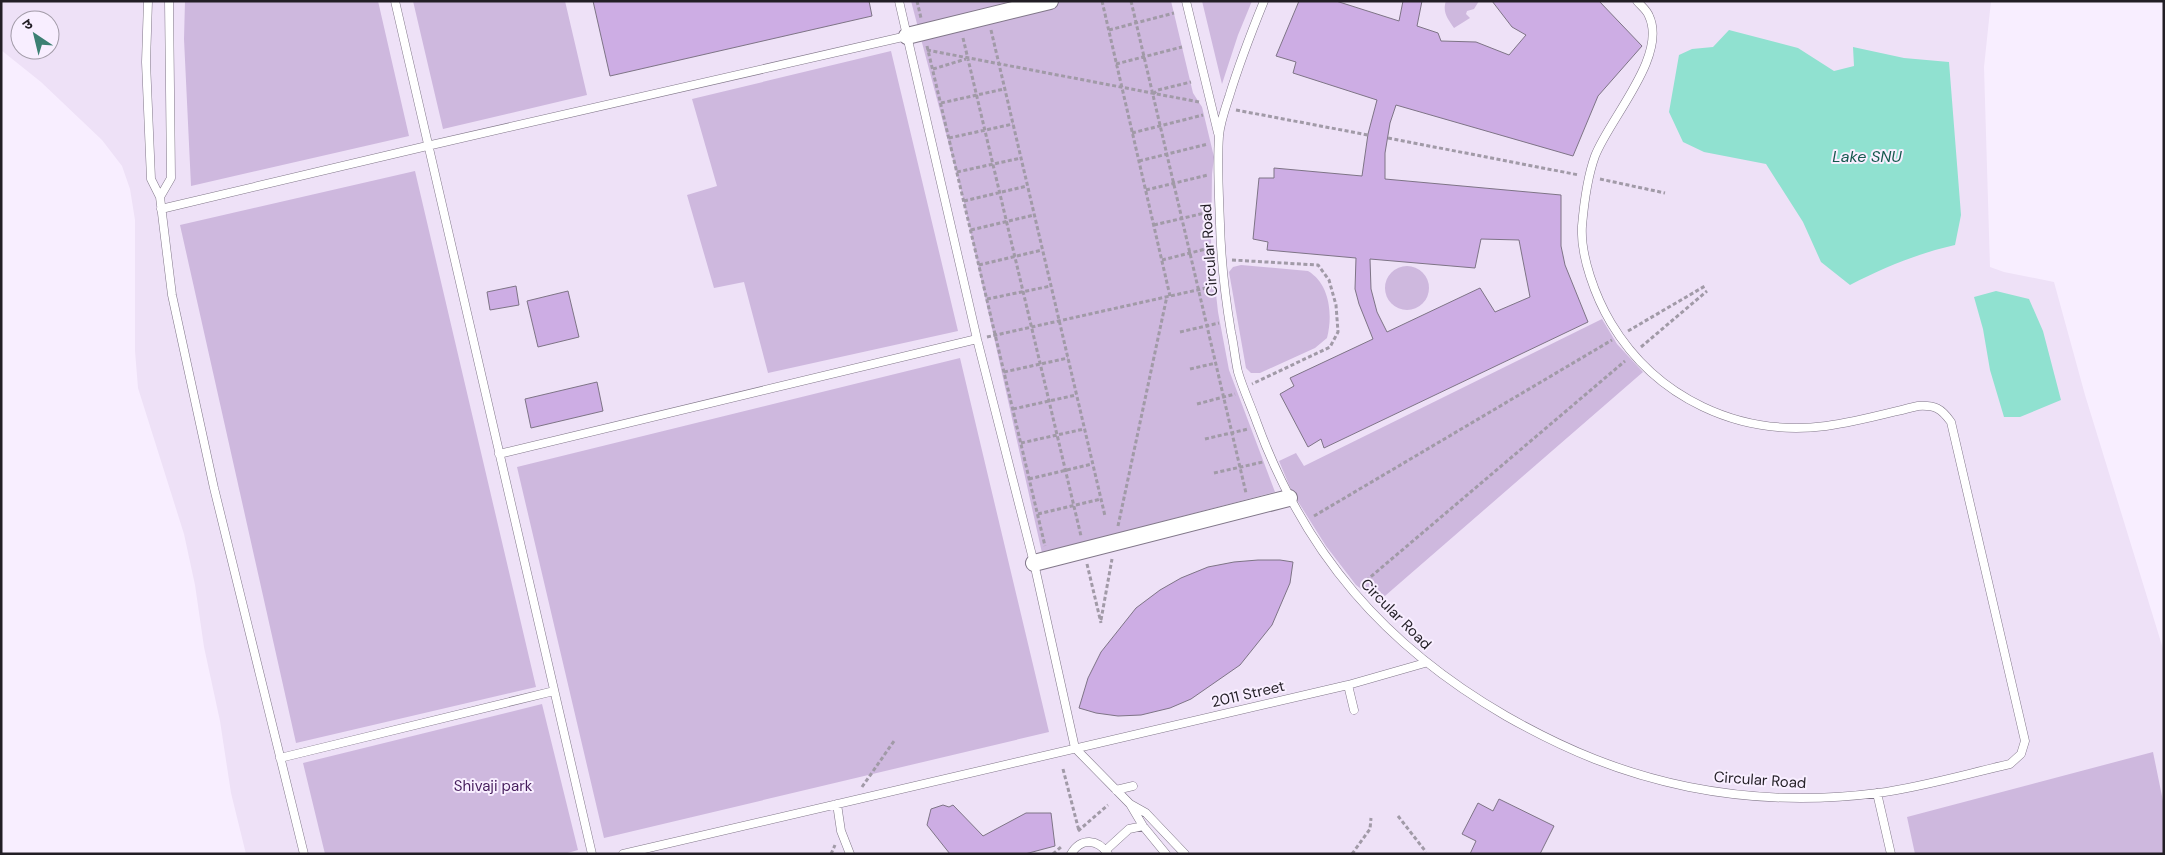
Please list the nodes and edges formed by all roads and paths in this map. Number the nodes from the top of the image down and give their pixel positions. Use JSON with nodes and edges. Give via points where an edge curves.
{"nodes":[{"id":1,"x":148,"y":1,"type":"edge"},
{"id":2,"x":169,"y":1,"type":"edge"},
{"id":3,"x":395,"y":1,"type":"edge"},
{"id":4,"x":899,"y":1,"type":"edge"},
{"id":5,"x":917,"y":1,"type":"edge"},
{"id":6,"x":1050,"y":1,"type":"edge"},
{"id":7,"x":1102,"y":1,"type":"edge"},
{"id":8,"x":1131,"y":1,"type":"edge"},
{"id":9,"x":1186,"y":1,"type":"edge"},
{"id":10,"x":1264,"y":1,"type":"edge"},
{"id":11,"x":1637,"y":1,"type":"edge"},
{"id":12,"x":1174,"y":13,"type":"dead end"},
{"id":13,"x":987,"y":16,"type":"junction"},
{"id":14,"x":960,"y":23,"type":"junction"},
{"id":15,"x":1136,"y":23,"type":"junction"},
{"id":16,"x":1109,"y":30,"type":"junction"},
{"id":17,"x":924,"y":32,"type":"junction"},
{"id":18,"x":908,"y":41,"type":"junction"},
{"id":19,"x":1182,"y":47,"type":"dead end"},
{"id":20,"x":928,"y":50,"type":"junction"},
{"id":21,"x":1144,"y":57,"type":"junction"},
{"id":22,"x":968,"y":58,"type":"junction"},
{"id":23,"x":999,"y":64,"type":"junction"},
{"id":24,"x":1116,"y":64,"type":"junction"},
{"id":25,"x":933,"y":69,"type":"junction"},
{"id":26,"x":1191,"y":82,"type":"dead end"},
{"id":27,"x":1122,"y":88,"type":"junction"},
{"id":28,"x":1004,"y":89,"type":"junction"},
{"id":29,"x":1153,"y":94,"type":"junction"},
{"id":30,"x":977,"y":95,"type":"junction"},
{"id":31,"x":941,"y":103,"type":"junction"},
{"id":32,"x":1211,"y":104,"type":"junction"},
{"id":33,"x":1226,"y":108,"type":"junction"},
{"id":34,"x":1214,"y":113,"type":"junction"},
{"id":35,"x":1012,"y":124,"type":"junction"},
{"id":36,"x":1160,"y":126,"type":"junction"},
{"id":37,"x":985,"y":130,"type":"junction"},
{"id":38,"x":1132,"y":133,"type":"junction"},
{"id":39,"x":1368,"y":134,"type":"dead end"},
{"id":40,"x":949,"y":138,"type":"junction"},
{"id":41,"x":1219,"y":138,"type":"junction"},
{"id":42,"x":1388,"y":138,"type":"dead end"},
{"id":43,"x":427,"y":146,"type":"junction"},
{"id":44,"x":1167,"y":154,"type":"junction"},
{"id":45,"x":1021,"y":158,"type":"junction"},
{"id":46,"x":1139,"y":161,"type":"junction"},
{"id":47,"x":993,"y":164,"type":"junction"},
{"id":48,"x":957,"y":172,"type":"junction"},
{"id":49,"x":1218,"y":173,"type":"junction"},
{"id":50,"x":1589,"y":178,"type":"junction"},
{"id":51,"x":1174,"y":183,"type":"junction"},
{"id":52,"x":1027,"y":186,"type":"junction"},
{"id":53,"x":1146,"y":190,"type":"junction"},
{"id":54,"x":1000,"y":192,"type":"junction"},
{"id":55,"x":1665,"y":192,"type":"dead end"},
{"id":56,"x":160,"y":197,"type":"junction"},
{"id":57,"x":964,"y":201,"type":"junction"},
{"id":58,"x":161,"y":209,"type":"junction"},
{"id":59,"x":1219,"y":210,"type":"junction"},
{"id":60,"x":1034,"y":215,"type":"junction"},
{"id":61,"x":1183,"y":218,"type":"junction"},
{"id":62,"x":1006,"y":222,"type":"junction"},
{"id":63,"x":1154,"y":225,"type":"junction"},
{"id":64,"x":971,"y":230,"type":"junction"},
{"id":65,"x":1221,"y":245,"type":"junction"},
{"id":66,"x":1042,"y":250,"type":"junction"},
{"id":67,"x":1191,"y":253,"type":"junction"},
{"id":68,"x":1015,"y":257,"type":"junction"},
{"id":69,"x":1221,"y":259,"type":"junction"},
{"id":70,"x":1162,"y":260,"type":"junction"},
{"id":71,"x":979,"y":265,"type":"junction"},
{"id":72,"x":1223,"y":284,"type":"junction"},
{"id":73,"x":1050,"y":286,"type":"junction"},
{"id":74,"x":1705,"y":286,"type":"dead end"},
{"id":75,"x":1200,"y":289,"type":"junction"},
{"id":76,"x":1707,"y":291,"type":"dead end"},
{"id":77,"x":1023,"y":292,"type":"junction"},
{"id":78,"x":1168,"y":296,"type":"junction"},
{"id":79,"x":987,"y":299,"type":"junction"},
{"id":80,"x":1229,"y":320,"type":"junction"},
{"id":81,"x":1059,"y":321,"type":"junction"},
{"id":82,"x":1208,"y":325,"type":"junction"},
{"id":83,"x":1031,"y":327,"type":"junction"},
{"id":84,"x":1180,"y":332,"type":"dead end"},
{"id":85,"x":996,"y":335,"type":"junction"},
{"id":86,"x":1619,"y":336,"type":"junction"},
{"id":87,"x":977,"y":339,"type":"junction"},
{"id":88,"x":1633,"y":354,"type":"junction"},
{"id":89,"x":1068,"y":358,"type":"junction"},
{"id":90,"x":1216,"y":363,"type":"junction"},
{"id":91,"x":1040,"y":364,"type":"junction"},
{"id":92,"x":1190,"y":369,"type":"dead end"},
{"id":93,"x":1004,"y":372,"type":"junction"},
{"id":94,"x":1244,"y":389,"type":"junction"},
{"id":95,"x":1076,"y":395,"type":"junction"},
{"id":96,"x":1224,"y":397,"type":"junction"},
{"id":97,"x":1049,"y":401,"type":"junction"},
{"id":98,"x":1197,"y":404,"type":"dead end"},
{"id":99,"x":1013,"y":409,"type":"junction"},
{"id":100,"x":1258,"y":426,"type":"junction"},
{"id":101,"x":1084,"y":430,"type":"junction"},
{"id":102,"x":1232,"y":432,"type":"junction"},
{"id":103,"x":1057,"y":435,"type":"junction"},
{"id":104,"x":1205,"y":439,"type":"dead end"},
{"id":105,"x":1021,"y":443,"type":"junction"},
{"id":106,"x":499,"y":454,"type":"junction"},
{"id":107,"x":1271,"y":460,"type":"junction"},
{"id":108,"x":1092,"y":464,"type":"junction"},
{"id":109,"x":1240,"y":467,"type":"junction"},
{"id":110,"x":1065,"y":471,"type":"junction"},
{"id":111,"x":1214,"y":473,"type":"dead end"},
{"id":112,"x":1029,"y":479,"type":"junction"},
{"id":113,"x":1289,"y":498,"type":"junction"},
{"id":114,"x":1101,"y":499,"type":"junction"},
{"id":115,"x":1073,"y":506,"type":"junction"},
{"id":116,"x":1250,"y":508,"type":"junction"},
{"id":117,"x":1038,"y":514,"type":"junction"},
{"id":118,"x":1105,"y":516,"type":"dead end"},
{"id":119,"x":1302,"y":523,"type":"junction"},
{"id":120,"x":1115,"y":542,"type":"junction"},
{"id":121,"x":1084,"y":550,"type":"junction"},
{"id":122,"x":1041,"y":561,"type":"junction"},
{"id":123,"x":1353,"y":592,"type":"junction"},
{"id":124,"x":1425,"y":663,"type":"junction"},
{"id":125,"x":1348,"y":685,"type":"junction"},
{"id":126,"x":554,"y":691,"type":"junction"},
{"id":127,"x":1354,"y":710,"type":"dead end"},
{"id":128,"x":894,"y":741,"type":"dead end"},
{"id":129,"x":1075,"y":748,"type":"junction"},
{"id":130,"x":280,"y":758,"type":"junction"},
{"id":131,"x":1063,"y":769,"type":"dead end"},
{"id":132,"x":1133,"y":786,"type":"dead end"},
{"id":133,"x":1116,"y":790,"type":"junction"},
{"id":134,"x":1877,"y":793,"type":"junction"},
{"id":135,"x":853,"y":800,"type":"junction"},
{"id":136,"x":837,"y":804,"type":"junction"},
{"id":137,"x":1130,"y":804,"type":"junction"},
{"id":138,"x":1108,"y":806,"type":"dead end"},
{"id":139,"x":1398,"y":816,"type":"dead end"},
{"id":140,"x":1372,"y":818,"type":"dead end"},
{"id":141,"x":1142,"y":826,"type":"junction"},
{"id":142,"x":1079,"y":830,"type":"junction"},
{"id":143,"x":1075,"y":834,"type":"dead end"},
{"id":144,"x":1065,"y":843,"type":"dead end"},
{"id":145,"x":1107,"y":852,"type":"edge"},
{"id":146,"x":1426,"y":852,"type":"dead end"},
{"id":147,"x":304,"y":854,"type":"edge"},
{"id":148,"x":592,"y":854,"type":"edge"},
{"id":149,"x":623,"y":854,"type":"edge"},
{"id":150,"x":850,"y":854,"type":"edge"},
{"id":151,"x":1053,"y":854,"type":"edge"},
{"id":152,"x":1071,"y":854,"type":"edge"},
{"id":153,"x":1166,"y":854,"type":"edge"},
{"id":154,"x":1185,"y":854,"type":"edge"},
{"id":155,"x":1352,"y":854,"type":"edge"},
{"id":156,"x":1891,"y":854,"type":"edge"}],
"edges":[{"from":1,"to":56,"type":"lane","via":[[146,62],[151,179]]},
{"from":2,"to":56,"type":"lane","via":[[171,178]]},
{"from":3,"to":43,"type":"lane"},
{"from":4,"to":18,"type":"lane"},
{"from":5,"to":17,"type":"path"},
{"from":6,"to":13,"type":"street"},
{"from":7,"to":16,"type":"path"},
{"from":8,"to":15,"type":"path"},
{"from":9,"to":32,"type":"lane"},
{"from":10,"to":33,"type":"lane","name":"Circular Road","via":[[1245,46]]},
{"from":11,"to":50,"type":"lane","via":[[1649,14],[1653,26],[1648,57],[1632,92],[1605,134]]},
{"from":12,"to":15,"type":"path"},
{"from":13,"to":14,"type":"street"},
{"from":13,"to":23,"type":"path"},
{"from":14,"to":17,"type":"street"},
{"from":14,"to":22,"type":"path"},
{"from":15,"to":16,"type":"path"},
{"from":15,"to":21,"type":"path"},
{"from":16,"to":24,"type":"path"},
{"from":17,"to":18,"type":"street"},
{"from":17,"to":20,"type":"path"},
{"from":18,"to":20,"type":"path"},
{"from":18,"to":43,"type":"lane"},
{"from":18,"to":87,"type":"lane"},
{"from":19,"to":21,"type":"path"},
{"from":20,"to":22,"type":"path"},
{"from":20,"to":25,"type":"path"},
{"from":21,"to":24,"type":"path"},
{"from":21,"to":29,"type":"path"},
{"from":22,"to":23,"type":"path"},
{"from":22,"to":25,"type":"path"},
{"from":22,"to":30,"type":"path"},
{"from":23,"to":27,"type":"path"},
{"from":23,"to":28,"type":"path"},
{"from":24,"to":27,"type":"path"},
{"from":25,"to":31,"type":"path"},
{"from":26,"to":29,"type":"path"},
{"from":27,"to":29,"type":"path"},
{"from":27,"to":38,"type":"path"},
{"from":28,"to":30,"type":"path"},
{"from":28,"to":35,"type":"path"},
{"from":29,"to":32,"type":"path"},
{"from":29,"to":36,"type":"path"},
{"from":30,"to":31,"type":"path"},
{"from":30,"to":37,"type":"path"},
{"from":31,"to":40,"type":"path"},
{"from":32,"to":34,"type":"lane"},
{"from":33,"to":39,"type":"path"},
{"from":33,"to":41,"type":"lane","name":"Circular Road"},
{"from":34,"to":36,"type":"path"},
{"from":34,"to":41,"type":"lane"},
{"from":35,"to":37,"type":"path"},
{"from":35,"to":45,"type":"path"},
{"from":36,"to":38,"type":"path"},
{"from":36,"to":44,"type":"path"},
{"from":37,"to":40,"type":"path"},
{"from":37,"to":47,"type":"path"},
{"from":38,"to":46,"type":"path"},
{"from":40,"to":48,"type":"path"},
{"from":41,"to":44,"type":"path"},
{"from":41,"to":49,"type":"lane","name":"Circular Road"},
{"from":42,"to":50,"type":"path"},
{"from":43,"to":58,"type":"lane"},
{"from":43,"to":106,"type":"lane"},
{"from":44,"to":46,"type":"path"},
{"from":44,"to":51,"type":"path"},
{"from":45,"to":47,"type":"path"},
{"from":45,"to":52,"type":"path"},
{"from":46,"to":53,"type":"path"},
{"from":47,"to":48,"type":"path"},
{"from":47,"to":54,"type":"path"},
{"from":48,"to":57,"type":"path"},
{"from":49,"to":51,"type":"path"},
{"from":49,"to":59,"type":"lane","name":"Circular Road"},
{"from":50,"to":55,"type":"path"},
{"from":50,"to":86,"type":"lane","via":[[1582,229],[1587,263],[1602,308]]},
{"from":51,"to":53,"type":"path"},
{"from":51,"to":61,"type":"path"},
{"from":52,"to":54,"type":"path"},
{"from":52,"to":60,"type":"path"},
{"from":53,"to":63,"type":"path"},
{"from":54,"to":57,"type":"path"},
{"from":54,"to":62,"type":"path"},
{"from":56,"to":58,"type":"lane"},
{"from":57,"to":64,"type":"path"},
{"from":58,"to":130,"type":"lane","via":[[172,295],[214,488]]},
{"from":59,"to":61,"type":"path"},
{"from":59,"to":65,"type":"lane","name":"Circular Road"},
{"from":60,"to":62,"type":"path"},
{"from":60,"to":66,"type":"path"},
{"from":61,"to":63,"type":"path"},
{"from":61,"to":67,"type":"path"},
{"from":62,"to":64,"type":"path"},
{"from":62,"to":68,"type":"path"},
{"from":63,"to":70,"type":"path"},
{"from":64,"to":71,"type":"path"},
{"from":65,"to":67,"type":"path"},
{"from":65,"to":69,"type":"lane","name":"Circular Road"},
{"from":66,"to":68,"type":"path"},
{"from":66,"to":73,"type":"path"},
{"from":67,"to":70,"type":"path"},
{"from":67,"to":75,"type":"path"},
{"from":68,"to":71,"type":"path"},
{"from":68,"to":77,"type":"path"},
{"from":69,"to":72,"type":"lane","name":"Circular Road"},
{"from":69,"to":94,"type":"path","via":[[1318,265],[1329,280],[1336,304],[1338,332],[1330,347]]},
{"from":70,"to":78,"type":"path"},
{"from":71,"to":79,"type":"path"},
{"from":72,"to":75,"type":"path"},
{"from":72,"to":80,"type":"lane","name":"Circular Road"},
{"from":73,"to":77,"type":"path"},
{"from":73,"to":81,"type":"path"},
{"from":74,"to":86,"type":"path"},
{"from":75,"to":78,"type":"path"},
{"from":75,"to":82,"type":"path"},
{"from":76,"to":88,"type":"path"},
{"from":77,"to":79,"type":"path"},
{"from":77,"to":83,"type":"path"},
{"from":78,"to":81,"type":"path"},
{"from":78,"to":120,"type":"path"},
{"from":79,"to":85,"type":"path"},
{"from":80,"to":82,"type":"path"},
{"from":80,"to":94,"type":"lane","name":"Circular Road"},
{"from":81,"to":83,"type":"path"},
{"from":81,"to":89,"type":"path"},
{"from":82,"to":84,"type":"path"},
{"from":82,"to":90,"type":"path"},
{"from":83,"to":85,"type":"path"},
{"from":83,"to":91,"type":"path"},
{"from":85,"to":87,"type":"path"},
{"from":85,"to":93,"type":"path"},
{"from":86,"to":88,"type":"lane"},
{"from":86,"to":119,"type":"path"},
{"from":87,"to":106,"type":"lane"},
{"from":87,"to":122,"type":"lane"},
{"from":88,"to":123,"type":"path"},
{"from":88,"to":134,"type":"lane","name":"Circular Road","via":[[1672,390],[1699,406],[1753,424],[1785,428],[1826,426],[1918,406],[1933,406],[1943,411],[1951,422],[2025,741],[2021,754],[2010,764]]},
{"from":89,"to":91,"type":"path"},
{"from":89,"to":95,"type":"path"},
{"from":90,"to":92,"type":"path"},
{"from":90,"to":96,"type":"path"},
{"from":91,"to":93,"type":"path"},
{"from":91,"to":97,"type":"path"},
{"from":93,"to":99,"type":"path"},
{"from":94,"to":96,"type":"path"},
{"from":94,"to":100,"type":"lane","name":"Circular Road"},
{"from":95,"to":97,"type":"path"},
{"from":95,"to":101,"type":"path"},
{"from":96,"to":98,"type":"path"},
{"from":96,"to":102,"type":"path"},
{"from":97,"to":99,"type":"path"},
{"from":97,"to":103,"type":"path"},
{"from":99,"to":105,"type":"path"},
{"from":100,"to":102,"type":"path"},
{"from":100,"to":107,"type":"lane","name":"Circular Road"},
{"from":101,"to":103,"type":"path"},
{"from":101,"to":108,"type":"path"},
{"from":102,"to":104,"type":"path"},
{"from":102,"to":109,"type":"path"},
{"from":103,"to":105,"type":"path"},
{"from":103,"to":110,"type":"path"},
{"from":105,"to":112,"type":"path"},
{"from":106,"to":126,"type":"lane"},
{"from":107,"to":109,"type":"path"},
{"from":107,"to":113,"type":"lane","name":"Circular Road"},
{"from":108,"to":110,"type":"path"},
{"from":108,"to":114,"type":"path"},
{"from":109,"to":111,"type":"path"},
{"from":109,"to":116,"type":"path"},
{"from":110,"to":112,"type":"path"},
{"from":110,"to":115,"type":"path"},
{"from":112,"to":117,"type":"path"},
{"from":113,"to":116,"type":"street"},
{"from":113,"to":119,"type":"lane","name":"Circular Road"},
{"from":114,"to":115,"type":"path"},
{"from":114,"to":118,"type":"path"},
{"from":115,"to":117,"type":"path"},
{"from":115,"to":121,"type":"path"},
{"from":116,"to":120,"type":"street"},
{"from":117,"to":122,"type":"path"},
{"from":119,"to":123,"type":"lane","name":"Circular Road"},
{"from":120,"to":121,"type":"street"},
{"from":120,"to":121,"type":"path","via":[[1101,623]]},
{"from":121,"to":122,"type":"street"},
{"from":122,"to":129,"type":"lane"},
{"from":123,"to":124,"type":"lane","name":"Circular Road"},
{"from":124,"to":125,"type":"lane","name":"2011 Street"},
{"from":124,"to":134,"type":"lane","name":"Circular Road","via":[[1476,699],[1569,750],[1647,777],[1735,794],[1799,798]]},
{"from":125,"to":127,"type":"lane"},
{"from":125,"to":129,"type":"lane","name":"2011 Street"},
{"from":126,"to":130,"type":"lane"},
{"from":126,"to":148,"type":"lane"},
{"from":128,"to":135,"type":"path"},
{"from":129,"to":133,"type":"lane"},
{"from":129,"to":135,"type":"lane","name":"2011 Street"},
{"from":130,"to":147,"type":"lane"},
{"from":131,"to":142,"type":"path"},
{"from":132,"to":133,"type":"lane"},
{"from":133,"to":137,"type":"lane"},
{"from":134,"to":156,"type":"lane"},
{"from":135,"to":136,"type":"lane","name":"2011 Street"},
{"from":136,"to":149,"type":"lane","name":"2011 Street"},
{"from":136,"to":150,"type":"lane","via":[[841,831]]},
{"from":137,"to":141,"type":"lane"},
{"from":137,"to":154,"type":"lane","via":[[1146,813]]},
{"from":138,"to":142,"type":"path"},
{"from":139,"to":146,"type":"path"},
{"from":140,"to":155,"type":"path","via":[[1370,830]]},
{"from":141,"to":145,"type":"lane","via":[[1129,829]]},
{"from":141,"to":153,"type":"lane"},
{"from":142,"to":143,"type":"path"},
{"from":144,"to":151,"type":"path"},
{"from":145,"to":152,"type":"lane","via":[[1103,845],[1089,841],[1076,846]]}]}
